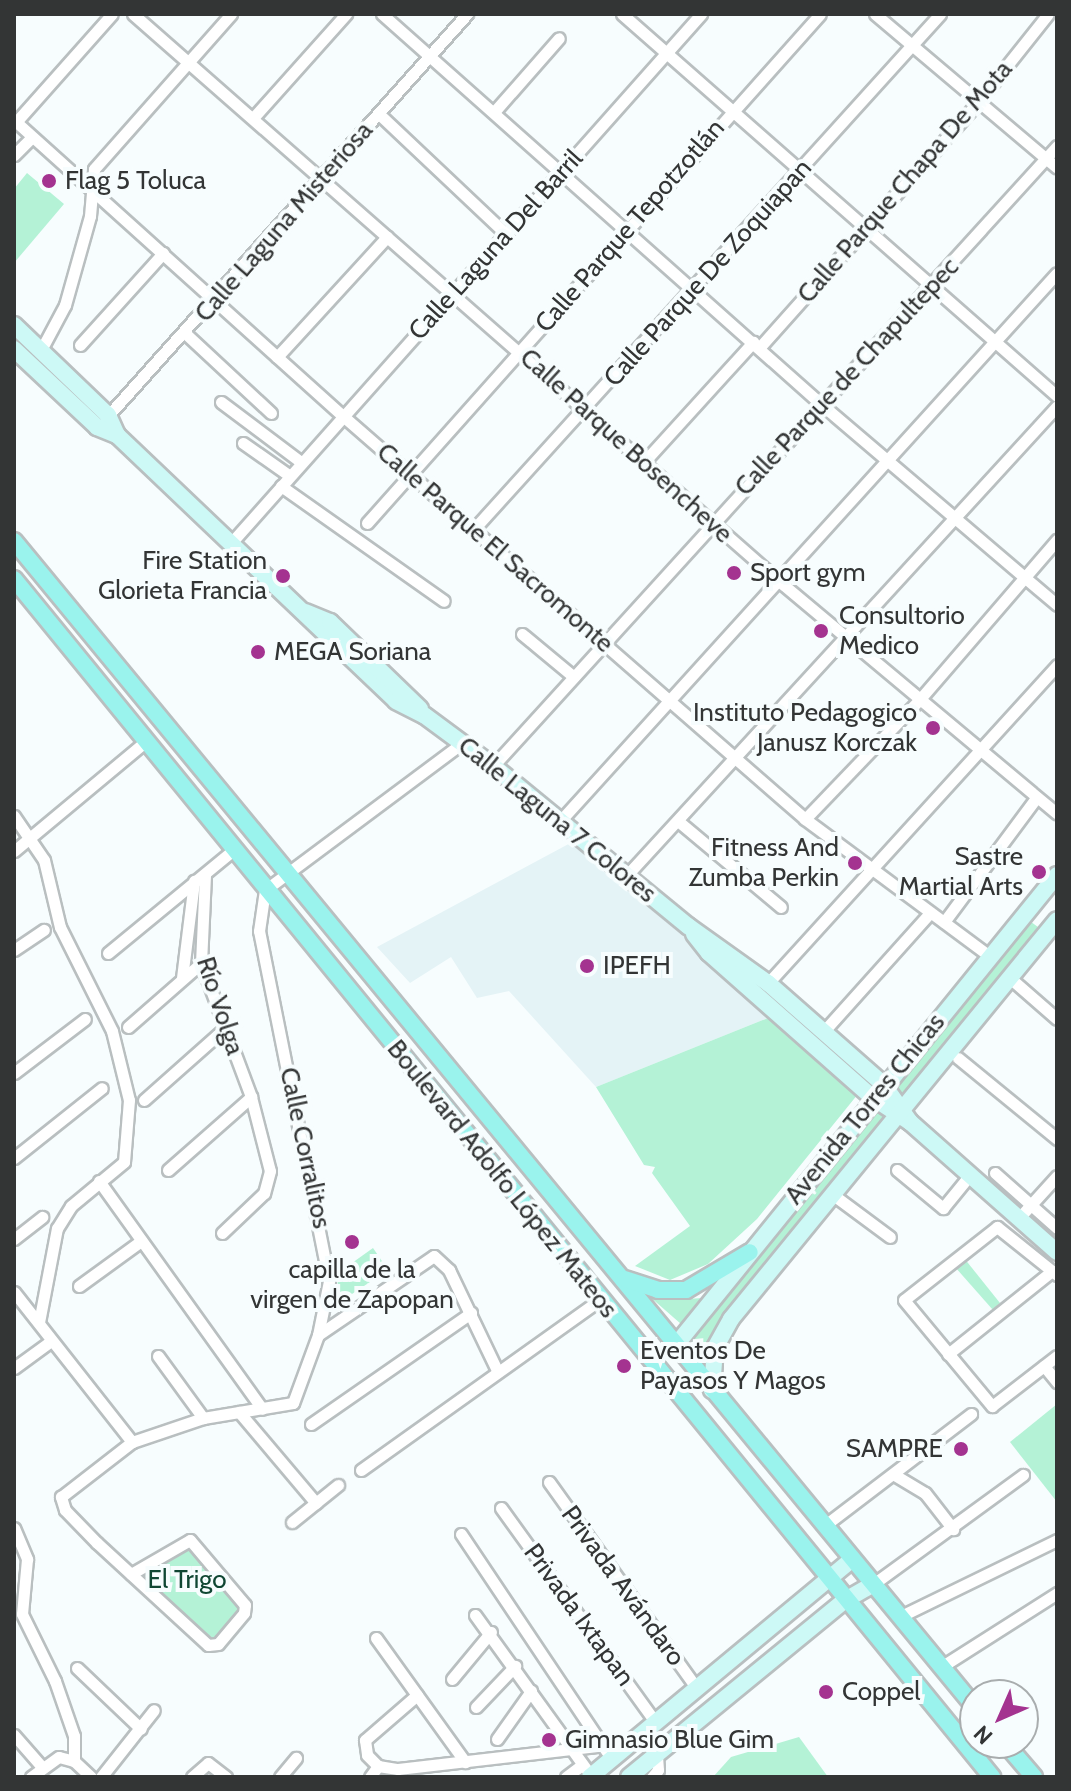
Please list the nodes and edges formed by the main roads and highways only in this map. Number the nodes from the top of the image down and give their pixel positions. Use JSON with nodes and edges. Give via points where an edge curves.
{"nodes":[{"id":1,"x":14,"y":325,"type":"edge"},
{"id":2,"x":14,"y":349,"type":"edge"},
{"id":3,"x":103,"y":421,"type":"junction"},
{"id":4,"x":14,"y":541,"type":"edge"},
{"id":5,"x":14,"y":579,"type":"edge"},
{"id":6,"x":1056,"y":882,"type":"edge"},
{"id":7,"x":1032,"y":906,"type":"junction"},
{"id":8,"x":1055,"y":922,"type":"edge"},
{"id":9,"x":688,"y":926,"type":"junction"},
{"id":10,"x":878,"y":1091,"type":"junction"},
{"id":11,"x":903,"y":1116,"type":"junction"},
{"id":12,"x":750,"y":1252,"type":"junction"},
{"id":13,"x":1057,"y":1252,"type":"edge"},
{"id":14,"x":620,"y":1276,"type":"junction"},
{"id":15,"x":676,"y":1345,"type":"junction"},
{"id":16,"x":669,"y":1384,"type":"junction"},
{"id":17,"x":712,"y":1390,"type":"junction"},
{"id":18,"x":851,"y":1560,"type":"junction"},
{"id":19,"x":827,"y":1579,"type":"junction"},
{"id":20,"x":872,"y":1585,"type":"junction"},
{"id":21,"x":844,"y":1601,"type":"junction"},
{"id":22,"x":959,"y":1688,"type":"edge"},
{"id":23,"x":1019,"y":1759,"type":"edge"},
{"id":24,"x":587,"y":1773,"type":"edge"},
{"id":25,"x":629,"y":1777,"type":"edge"},
{"id":26,"x":992,"y":1777,"type":"edge"},
{"id":27,"x":1034,"y":1777,"type":"edge"}],
"edges":[{"from":1,"to":3,"type":"main road","name":"Calle Laguna 7 Colores"},
{"from":2,"to":3,"type":"main road","name":"Calle Laguna 7 Colores"},
{"from":3,"to":9,"type":"main road","name":"Calle Laguna 7 Colores","via":[[396,701],[493,766]]},
{"from":4,"to":14,"type":"main road","name":"Boulevard Adolfo López Mateos"},
{"from":5,"to":16,"type":"main road","name":"Boulevard Adolfo López Mateos"},
{"from":6,"to":7,"type":"main road","name":"Avenida Torres Chicas"},
{"from":7,"to":8,"type":"main road","via":[[1043,907]]},
{"from":7,"to":10,"type":"main road","name":"Avenida Torres Chicas"},
{"from":8,"to":11,"type":"main road","name":"Avenida Torres Chicas"},
{"from":9,"to":10,"type":"main road","name":"Calle Laguna 7 Colores","via":[[709,953]]},
{"from":9,"to":10,"type":"main road","name":"Calle Laguna 7 Colores","via":[[824,1031]]},
{"from":10,"to":11,"type":"main road","name":"Calle Laguna 7 Colores"},
{"from":10,"to":12,"type":"main road","name":"Avenida Torres Chicas"},
{"from":11,"to":13,"type":"main road","name":"Calle Laguna 7 Colores"},
{"from":11,"to":17,"type":"main road","name":"Avenida Torres Chicas","via":[[731,1319],[715,1348]]},
{"from":12,"to":14,"type":"main road","via":[[686,1290],[658,1290]]},
{"from":12,"to":15,"type":"main road","name":"Avenida Torres Chicas"},
{"from":14,"to":15,"type":"main road","name":"Boulevard Adolfo López Mateos"},
{"from":15,"to":16,"type":"main road"},
{"from":15,"to":17,"type":"main road","name":"Boulevard Adolfo López Mateos"},
{"from":16,"to":19,"type":"main road","name":"Boulevard Adolfo López Mateos"},
{"from":17,"to":18,"type":"main road","name":"Boulevard Adolfo López Mateos"},
{"from":18,"to":19,"type":"main road"},
{"from":18,"to":20,"type":"main road","name":"Boulevard Adolfo López Mateos"},
{"from":19,"to":21,"type":"main road","name":"Boulevard Adolfo López Mateos"},
{"from":19,"to":24,"type":"main road","via":[[656,1723],[623,1748],[608,1752]]},
{"from":20,"to":21,"type":"main road"},
{"from":20,"to":22,"type":"main road","name":"Boulevard Adolfo López Mateos"},
{"from":21,"to":25,"type":"main road"},
{"from":21,"to":26,"type":"main road","name":"Boulevard Adolfo López Mateos"},
{"from":23,"to":27,"type":"main road"}]}
